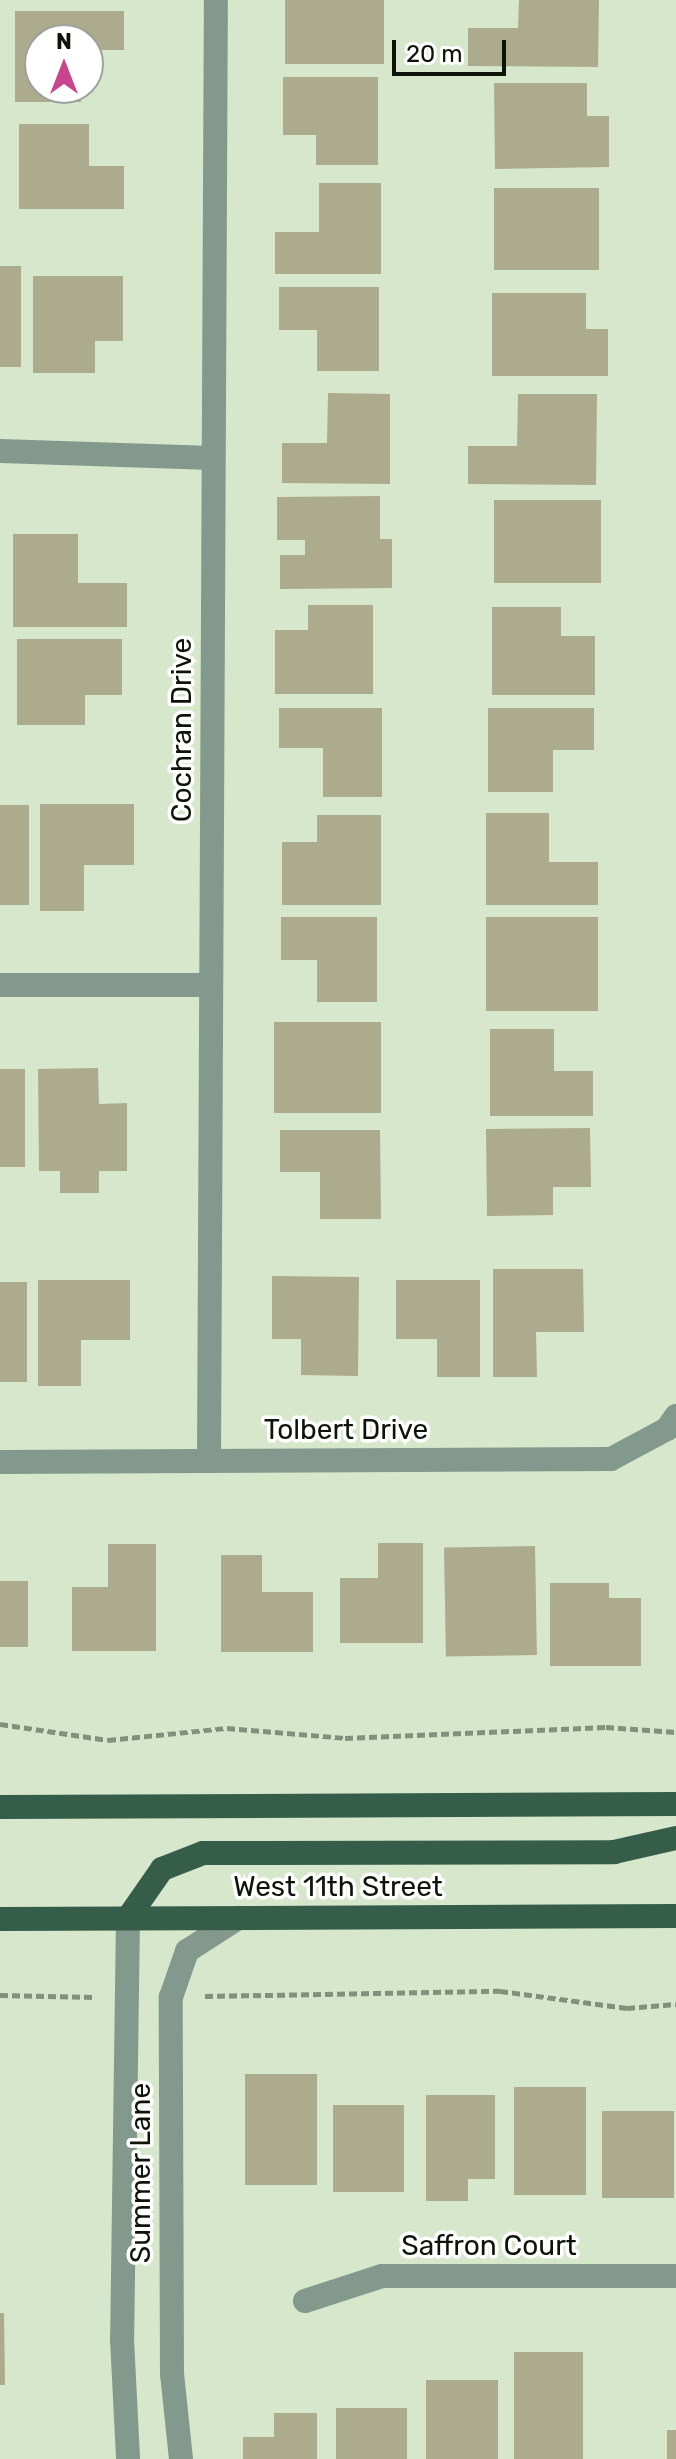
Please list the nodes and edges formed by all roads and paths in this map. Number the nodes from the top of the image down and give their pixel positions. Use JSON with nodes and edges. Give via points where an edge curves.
{"nodes":[{"id":1,"x":216,"y":0,"type":"edge"},
{"id":2,"x":0,"y":451,"type":"edge"},
{"id":3,"x":213,"y":458,"type":"junction"},
{"id":4,"x":0,"y":985,"type":"edge"},
{"id":5,"x":211,"y":985,"type":"junction"},
{"id":6,"x":676,"y":1416,"type":"edge"},
{"id":7,"x":209,"y":1461,"type":"junction"},
{"id":8,"x":0,"y":1462,"type":"edge"},
{"id":9,"x":0,"y":1724,"type":"edge"},
{"id":10,"x":676,"y":1732,"type":"edge"},
{"id":11,"x":676,"y":1804,"type":"edge"},
{"id":12,"x":0,"y":1807,"type":"edge"},
{"id":13,"x":676,"y":1838,"type":"edge"},
{"id":14,"x":676,"y":1916,"type":"edge"},
{"id":15,"x":128,"y":1918,"type":"junction"},
{"id":16,"x":238,"y":1918,"type":"junction"},
{"id":17,"x":0,"y":1919,"type":"edge"},
{"id":18,"x":0,"y":1995,"type":"edge"},
{"id":19,"x":228,"y":1996,"type":"dead end"},
{"id":20,"x":65,"y":1997,"type":"dead end"},
{"id":21,"x":676,"y":2004,"type":"edge"},
{"id":22,"x":676,"y":2276,"type":"edge"},
{"id":23,"x":305,"y":2301,"type":"dead end"},
{"id":24,"x":128,"y":2459,"type":"edge"},
{"id":25,"x":181,"y":2459,"type":"edge"}],
"edges":[{"from":1,"to":3,"type":"street","name":"Cochran Drive"},
{"from":2,"to":3,"type":"street"},
{"from":3,"to":5,"type":"street","name":"Cochran Drive"},
{"from":4,"to":5,"type":"street"},
{"from":5,"to":7,"type":"street","name":"Cochran Drive"},
{"from":6,"to":7,"type":"street","name":"Tolbert Drive","via":[[667,1429],[611,1459]]},
{"from":7,"to":8,"type":"street","name":"Tolbert Drive"},
{"from":9,"to":10,"type":"path","via":[[108,1740],[227,1728],[345,1738],[606,1727]]},
{"from":11,"to":12,"type":"main road"},
{"from":13,"to":15,"type":"main road","via":[[614,1852],[203,1853],[162,1869]]},
{"from":14,"to":16,"type":"main road","name":"West 11th Street"},
{"from":15,"to":16,"type":"main road","name":"West 11th Street"},
{"from":15,"to":17,"type":"main road","name":"West 11th Street"},
{"from":15,"to":24,"type":"street","name":"Summer Lane","via":[[122,2339]]},
{"from":16,"to":25,"type":"street","name":"Summer Lane","via":[[187,1951],[171,1997],[172,2374]]},
{"from":18,"to":20,"type":"path"},
{"from":19,"to":21,"type":"path","via":[[500,1991],[627,2008]]},
{"from":22,"to":23,"type":"street","name":"Saffron Court","via":[[382,2276]]}]}
